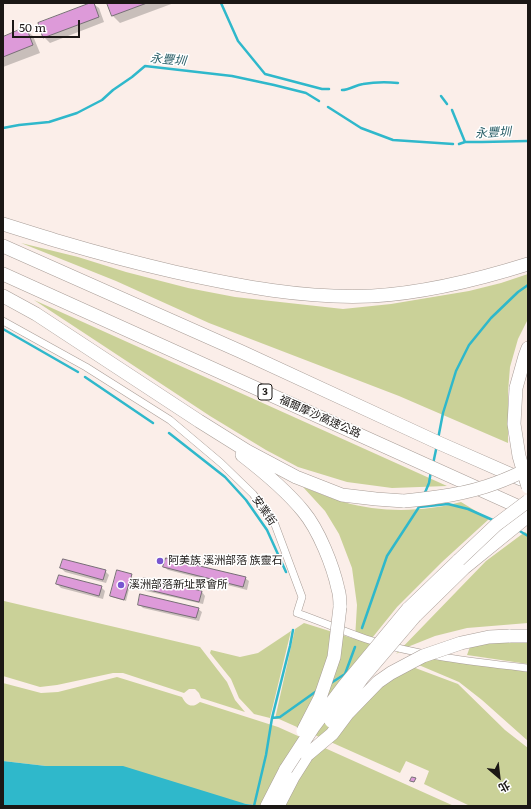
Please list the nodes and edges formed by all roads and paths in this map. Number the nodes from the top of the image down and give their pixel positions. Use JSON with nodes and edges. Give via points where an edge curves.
{"nodes":[{"id":1,"x":3,"y":224,"type":"edge"},
{"id":2,"x":3,"y":246,"type":"edge"},
{"id":3,"x":528,"y":264,"type":"edge"},
{"id":4,"x":3,"y":274,"type":"edge"},
{"id":5,"x":3,"y":296,"type":"edge"},
{"id":6,"x":3,"y":322,"type":"edge"},
{"id":7,"x":528,"y":348,"type":"edge"},
{"id":8,"x":199,"y":421,"type":"junction"},
{"id":9,"x":528,"y":469,"type":"edge"},
{"id":10,"x":528,"y":483,"type":"edge"},
{"id":11,"x":528,"y":487,"type":"edge"},
{"id":12,"x":528,"y":501,"type":"edge"},
{"id":13,"x":528,"y":511,"type":"edge"},
{"id":14,"x":528,"y":516,"type":"edge"},
{"id":15,"x":461,"y":564,"type":"junction"},
{"id":16,"x":412,"y":613,"type":"junction"},
{"id":17,"x":528,"y":636,"type":"edge"},
{"id":18,"x":528,"y":668,"type":"edge"},
{"id":19,"x":307,"y":755,"type":"junction"},
{"id":20,"x":286,"y":768,"type":"junction"},
{"id":21,"x":267,"y":806,"type":"edge"},
{"id":22,"x":278,"y":806,"type":"edge"}],
"edges":[{"from":1,"to":3,"type":"highway","via":[[139,264],[214,281],[306,295],[395,294],[474,280]]},
{"from":2,"to":10,"type":"highway","via":[[235,348]]},
{"from":4,"to":13,"type":"highway","name":"福爾摩沙高速公路","number":"3"},
{"from":5,"to":8,"type":"highway","via":[[36,314]]},
{"from":6,"to":18,"type":"street","name":"安業街","via":[[86,367],[170,420],[253,494],[274,522],[302,597],[297,613],[366,639],[402,649]]},
{"from":7,"to":11,"type":"highway","bridge":true,"via":[[516,388],[514,424],[519,456]]},
{"from":8,"to":9,"type":"highway","bridge":true,"via":[[296,477],[342,495],[404,501],[436,498],[496,483]]},
{"from":8,"to":20,"type":"highway","bridge":true,"via":[[266,474],[304,512],[326,552],[338,590],[340,607],[334,657],[320,698]]},
{"from":12,"to":15,"type":"highway","bridge":true,"via":[[496,525]]},
{"from":14,"to":15,"type":"highway"},
{"from":15,"to":16,"type":"highway"},
{"from":16,"to":19,"type":"highway","bridge":true},
{"from":16,"to":20,"type":"highway","bridge":true,"via":[[344,686]]},
{"from":17,"to":19,"type":"highway","bridge":true,"via":[[489,637],[455,645],[423,656],[391,672],[347,714],[332,734]]},
{"from":19,"to":22,"type":"highway"},
{"from":20,"to":21,"type":"highway"}]}
